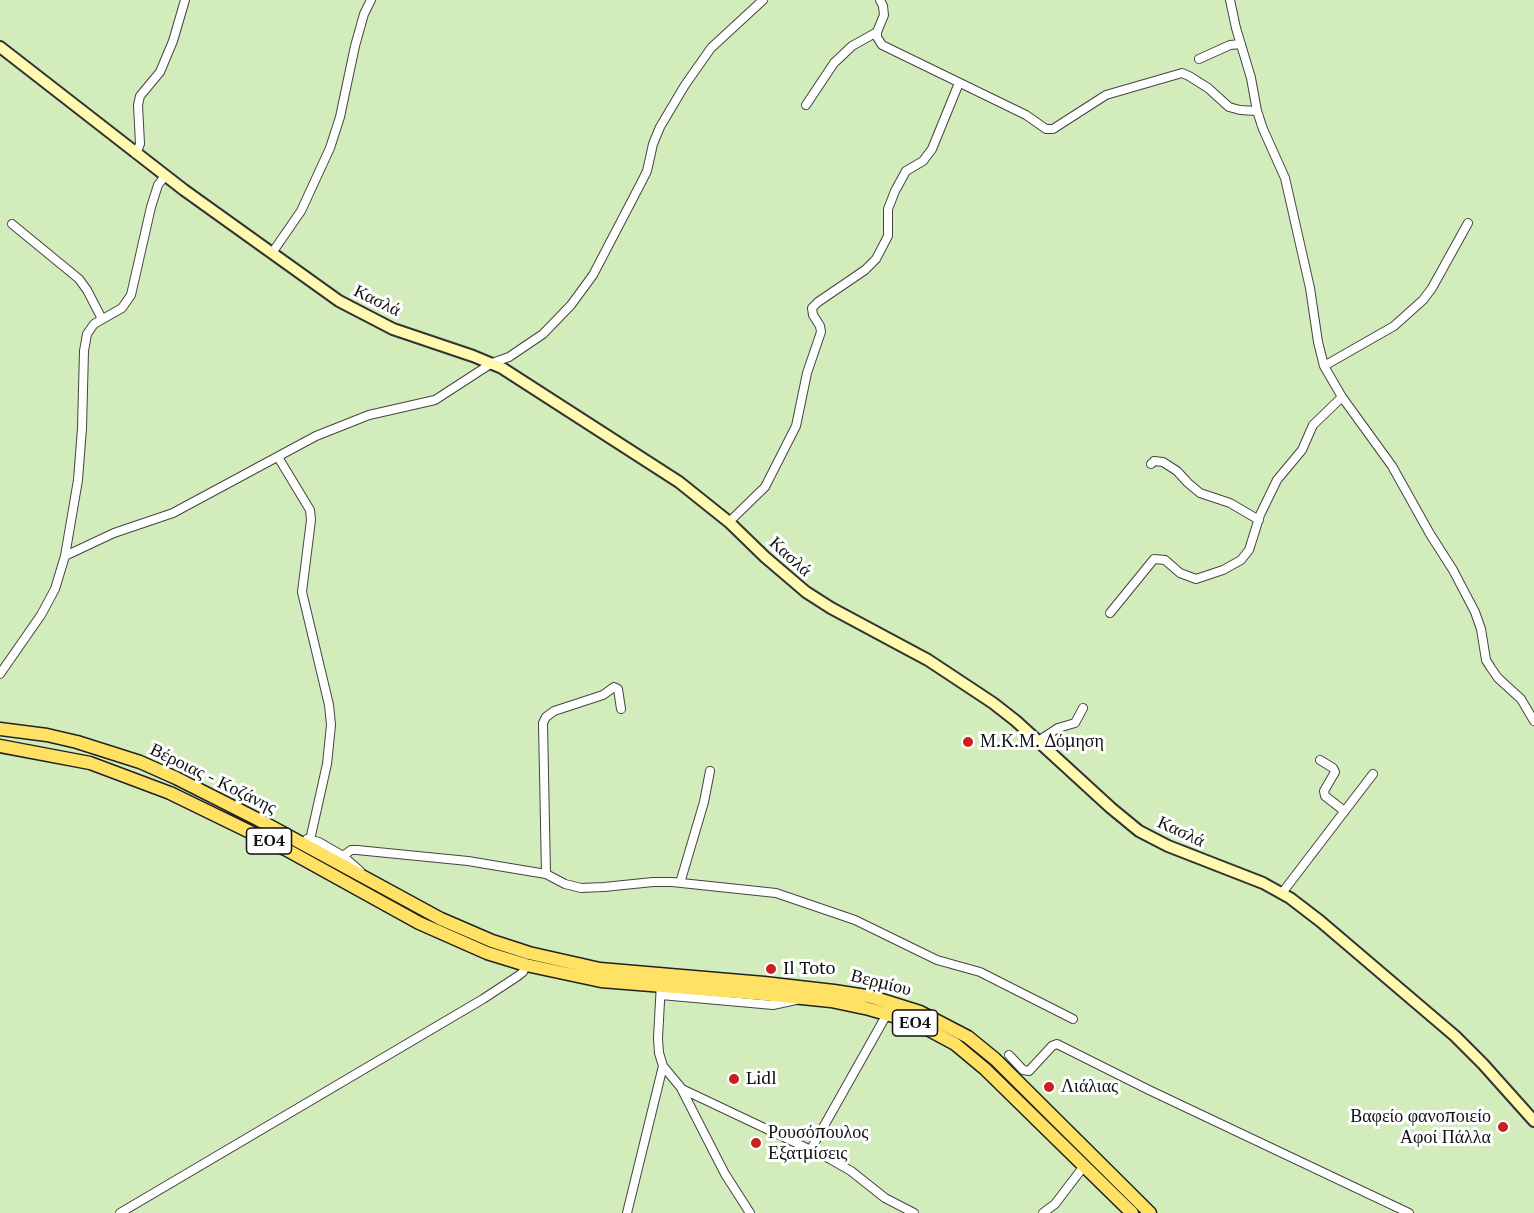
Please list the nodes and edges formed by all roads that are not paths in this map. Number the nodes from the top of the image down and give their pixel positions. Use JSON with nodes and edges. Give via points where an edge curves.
{"nodes":[{"id":1,"x":185,"y":0,"type":"edge"},
{"id":2,"x":371,"y":0,"type":"edge"},
{"id":3,"x":763,"y":0,"type":"edge"},
{"id":4,"x":880,"y":0,"type":"edge"},
{"id":5,"x":1230,"y":0,"type":"edge"},
{"id":6,"x":877,"y":32,"type":"junction"},
{"id":7,"x":1241,"y":44,"type":"junction"},
{"id":8,"x":0,"y":47,"type":"edge"},
{"id":9,"x":1199,"y":58,"type":"dead end"},
{"id":10,"x":959,"y":83,"type":"junction"},
{"id":11,"x":806,"y":105,"type":"dead end"},
{"id":12,"x":1257,"y":111,"type":"junction"},
{"id":13,"x":136,"y":154,"type":"junction"},
{"id":14,"x":165,"y":176,"type":"junction"},
{"id":15,"x":1468,"y":223,"type":"dead end"},
{"id":16,"x":12,"y":224,"type":"dead end"},
{"id":17,"x":272,"y":253,"type":"junction"},
{"id":18,"x":102,"y":319,"type":"junction"},
{"id":19,"x":492,"y":363,"type":"junction"},
{"id":20,"x":1324,"y":366,"type":"junction"},
{"id":21,"x":1342,"y":397,"type":"junction"},
{"id":22,"x":278,"y":457,"type":"junction"},
{"id":23,"x":1151,"y":464,"type":"dead end"},
{"id":24,"x":1259,"y":520,"type":"junction"},
{"id":25,"x":729,"y":522,"type":"junction"},
{"id":26,"x":65,"y":556,"type":"junction"},
{"id":27,"x":1110,"y":613,"type":"dead end"},
{"id":28,"x":0,"y":675,"type":"edge"},
{"id":29,"x":1083,"y":708,"type":"dead end"},
{"id":30,"x":621,"y":709,"type":"dead end"},
{"id":31,"x":1534,"y":721,"type":"edge"},
{"id":32,"x":0,"y":729,"type":"edge"},
{"id":33,"x":1038,"y":741,"type":"junction"},
{"id":34,"x":0,"y":746,"type":"edge"},
{"id":35,"x":1320,"y":760,"type":"dead end"},
{"id":36,"x":710,"y":771,"type":"dead end"},
{"id":37,"x":1373,"y":774,"type":"dead end"},
{"id":38,"x":1343,"y":810,"type":"junction"},
{"id":39,"x":259,"y":820,"type":"junction"},
{"id":40,"x":310,"y":840,"type":"junction"},
{"id":41,"x":343,"y":856,"type":"junction"},
{"id":42,"x":546,"y":874,"type":"junction"},
{"id":43,"x":680,"y":883,"type":"junction"},
{"id":44,"x":391,"y":893,"type":"junction"},
{"id":45,"x":1282,"y":893,"type":"junction"},
{"id":46,"x":528,"y":959,"type":"junction"},
{"id":47,"x":661,"y":985,"type":"junction"},
{"id":48,"x":887,"y":1014,"type":"junction"},
{"id":49,"x":1073,"y":1019,"type":"dead end"},
{"id":50,"x":1009,"y":1055,"type":"dead end"},
{"id":51,"x":663,"y":1066,"type":"junction"},
{"id":52,"x":682,"y":1089,"type":"junction"},
{"id":53,"x":1534,"y":1121,"type":"edge"},
{"id":54,"x":812,"y":1149,"type":"junction"},
{"id":55,"x":1084,"y":1166,"type":"junction"},
{"id":56,"x":120,"y":1213,"type":"edge"},
{"id":57,"x":627,"y":1213,"type":"edge"},
{"id":58,"x":750,"y":1213,"type":"edge"},
{"id":59,"x":914,"y":1213,"type":"edge"},
{"id":60,"x":1043,"y":1213,"type":"edge"},
{"id":61,"x":1132,"y":1213,"type":"edge"},
{"id":62,"x":1150,"y":1213,"type":"edge"},
{"id":63,"x":1409,"y":1213,"type":"edge"}],
"edges":[{"from":1,"to":13,"type":"street","via":[[160,72],[140,96],[140,144]]},
{"from":2,"to":17,"type":"street","via":[[355,46],[330,148],[301,211]]},
{"from":3,"to":19,"type":"street","via":[[711,48],[670,108],[656,135],[647,171],[580,293],[543,334],[509,357]]},
{"from":4,"to":6,"type":"street","via":[[884,15]]},
{"from":5,"to":7,"type":"street"},
{"from":6,"to":10,"type":"street","via":[[882,45]]},
{"from":6,"to":11,"type":"street","via":[[852,46],[834,63]]},
{"from":7,"to":9,"type":"street"},
{"from":7,"to":12,"type":"street"},
{"from":8,"to":13,"type":"street","name":"Κασλά"},
{"from":10,"to":12,"type":"street","via":[[1026,115],[1046,129],[1053,129],[1102,96],[1182,73],[1208,88],[1229,107]]},
{"from":10,"to":25,"type":"street","via":[[932,149],[906,171],[895,191],[888,208],[888,236],[876,259],[812,308],[821,332],[807,373],[798,420],[765,487]]},
{"from":12,"to":20,"type":"street","via":[[1285,178]]},
{"from":13,"to":14,"type":"street","name":"Κασλά"},
{"from":14,"to":17,"type":"street","name":"Κασλά"},
{"from":14,"to":18,"type":"street","via":[[151,207],[131,295],[122,308]]},
{"from":15,"to":20,"type":"street","via":[[1423,300],[1394,326]]},
{"from":16,"to":18,"type":"street","via":[[79,279]]},
{"from":17,"to":19,"type":"street","name":"Κασλά","via":[[339,301],[374,320]]},
{"from":18,"to":26,"type":"street","via":[[87,334],[84,351],[78,480]]},
{"from":19,"to":22,"type":"street","via":[[435,400],[369,415],[316,436]]},
{"from":19,"to":25,"type":"street","name":"Κασλά","via":[[679,483]]},
{"from":20,"to":21,"type":"street"},
{"from":21,"to":24,"type":"street","via":[[1313,425],[1302,450],[1273,488]]},
{"from":21,"to":31,"type":"street","via":[[1392,466],[1476,612],[1486,660],[1498,678],[1521,699]]},
{"from":22,"to":26,"type":"street","via":[[173,513],[114,533]]},
{"from":22,"to":40,"type":"street","via":[[310,510],[302,592],[331,725],[327,764]]},
{"from":23,"to":24,"type":"street","via":[[1164,462],[1200,493],[1224,500]]},
{"from":24,"to":27,"type":"street","via":[[1249,550],[1234,565],[1196,579],[1180,573],[1166,560],[1154,559]]},
{"from":25,"to":33,"type":"street","name":"Κασλά","via":[[806,592],[959,679]]},
{"from":26,"to":28,"type":"street","via":[[49,603]]},
{"from":29,"to":33,"type":"street","via":[[1075,723]]},
{"from":30,"to":42,"type":"street","via":[[618,689],[614,687],[603,695],[554,711],[543,723]]},
{"from":32,"to":39,"type":"main road","name":"Βέροιας - Κοζάνης","number":"ΕΟ4","via":[[67,740],[140,762]]},
{"from":33,"to":45,"type":"street","name":"Κασλά","via":[[1139,831],[1182,853]]},
{"from":34,"to":46,"type":"main road","name":"Βέροιας - Κοζάνης","number":"ΕΟ4","via":[[90,764],[170,793],[287,850],[419,923],[487,953]]},
{"from":35,"to":38,"type":"street","via":[[1335,772],[1325,796]]},
{"from":36,"to":43,"type":"street"},
{"from":37,"to":38,"type":"street"},
{"from":38,"to":45,"type":"street"},
{"from":39,"to":40,"type":"street"},
{"from":39,"to":44,"type":"main road","name":"Βέροιας - Κοζάνης","number":"ΕΟ4"},
{"from":40,"to":41,"type":"street"},
{"from":41,"to":42,"type":"street","via":[[357,850],[468,861]]},
{"from":41,"to":44,"type":"street"},
{"from":42,"to":43,"type":"street","via":[[581,888]]},
{"from":43,"to":49,"type":"street","via":[[776,893],[842,915],[937,960],[989,976]]},
{"from":44,"to":46,"type":"main road","name":"Βέροιας - Κοζάνης","number":"ΕΟ4"},
{"from":45,"to":53,"type":"street","name":"Κασλά","via":[[1430,1013],[1468,1048]]},
{"from":46,"to":47,"type":"main road","name":"Βερμίου","number":"ΕΟ4","via":[[600,969]]},
{"from":46,"to":56,"type":"street","via":[[523,972],[483,999]]},
{"from":47,"to":48,"type":"main road","name":"Βερμίου","number":"ΕΟ4","via":[[802,998]]},
{"from":47,"to":51,"type":"street","via":[[658,1038]]},
{"from":47,"to":62,"type":"main road","name":"Βερμίου","number":"ΕΟ4","via":[[803,986],[872,997],[937,1019],[995,1059]]},
{"from":48,"to":54,"type":"street"},
{"from":48,"to":55,"type":"main road","name":"Βερμίου","number":"ΕΟ4","via":[[930,1029],[955,1044],[1002,1084]]},
{"from":50,"to":63,"type":"street","via":[[1029,1071],[1057,1044]]},
{"from":51,"to":52,"type":"street"},
{"from":51,"to":57,"type":"street"},
{"from":52,"to":54,"type":"street"},
{"from":52,"to":58,"type":"street","via":[[725,1174]]},
{"from":54,"to":59,"type":"street"},
{"from":55,"to":60,"type":"street","via":[[1055,1204]]},
{"from":55,"to":61,"type":"main road","name":"Βερμίου","number":"ΕΟ4"}]}
